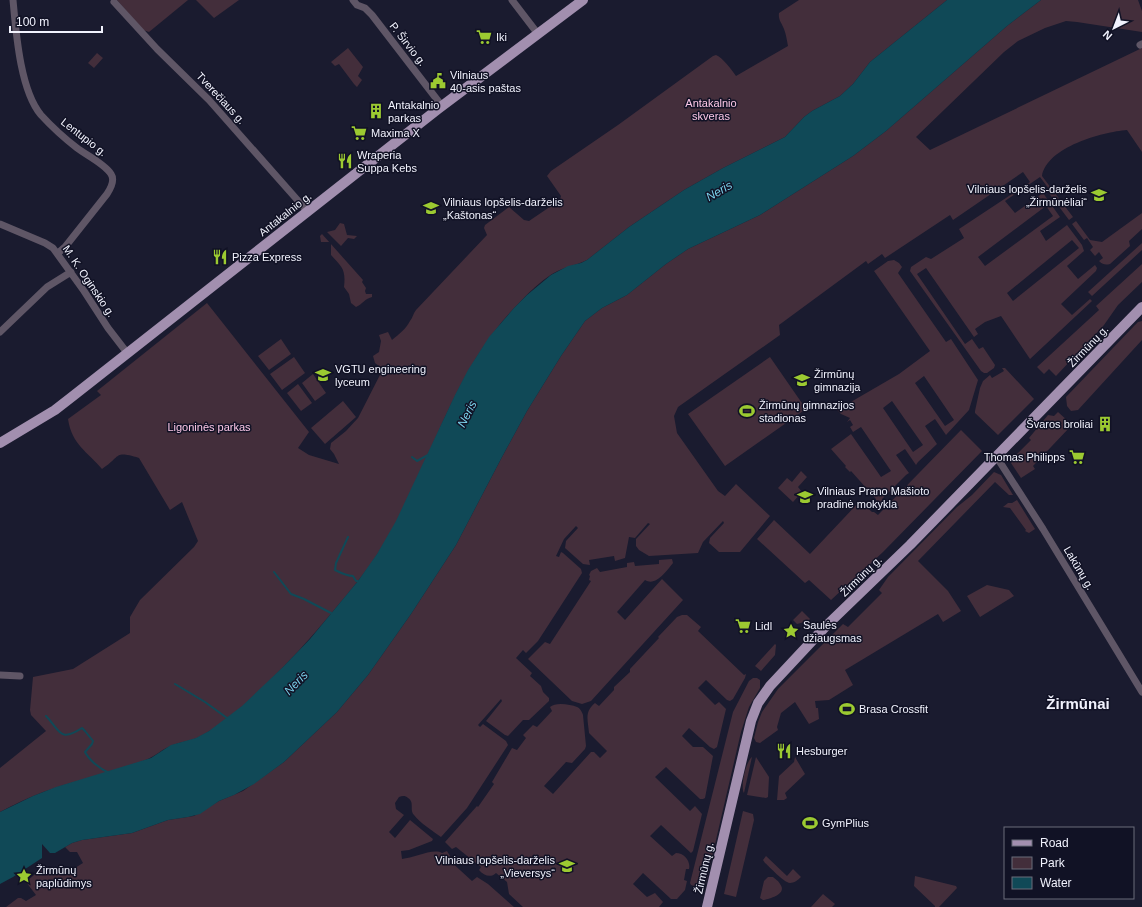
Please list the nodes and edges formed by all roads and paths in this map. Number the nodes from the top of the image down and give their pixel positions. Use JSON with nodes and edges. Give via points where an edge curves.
{"nodes":[{"id":1,"x":13,"y":0,"type":"edge"},
{"id":2,"x":353,"y":0,"type":"edge"},
{"id":3,"x":512,"y":0,"type":"edge"},
{"id":4,"x":583,"y":0,"type":"edge"},
{"id":5,"x":114,"y":2,"type":"dead end"},
{"id":6,"x":538,"y":34,"type":"junction"},
{"id":7,"x":442,"y":106,"type":"junction"},
{"id":8,"x":308,"y":212,"type":"junction"},
{"id":9,"x":0,"y":224,"type":"edge"},
{"id":10,"x":58,"y":253,"type":"junction"},
{"id":11,"x":71,"y":272,"type":"junction"},
{"id":12,"x":1142,"y":307,"type":"edge"},
{"id":13,"x":1142,"y":311,"type":"edge"},
{"id":14,"x":1131,"y":319,"type":"junction"},
{"id":15,"x":0,"y":332,"type":"edge"},
{"id":16,"x":128,"y":354,"type":"junction"},
{"id":17,"x":0,"y":443,"type":"edge"},
{"id":18,"x":996,"y":456,"type":"junction"},
{"id":19,"x":0,"y":675,"type":"edge"},
{"id":20,"x":20,"y":676,"type":"dead end"},
{"id":21,"x":1142,"y":692,"type":"edge"},
{"id":22,"x":707,"y":907,"type":"edge"}],
"edges":[{"from":1,"to":10,"type":"street","name":"Lentupio g.","via":[[21,61],[28,91],[40,113],[61,136],[104,167],[112,178],[112,187],[107,194]]},
{"from":2,"to":7,"type":"street","name":"P. Širvio g.","via":[[372,15]]},
{"from":3,"to":6,"type":"street"},
{"from":4,"to":6,"type":"main road","name":"Antakalnio g."},
{"from":5,"to":8,"type":"street","name":"Tverečiaus g.","via":[[156,49],[209,100]]},
{"from":6,"to":7,"type":"main road","name":"Antakalnio g."},
{"from":7,"to":8,"type":"main road","name":"Antakalnio g."},
{"from":8,"to":16,"type":"main road","name":"Antakalnio g."},
{"from":9,"to":10,"type":"street","name":"M. K. Oginskio g.","via":[[45,243]]},
{"from":10,"to":11,"type":"street","name":"M. K. Oginskio g."},
{"from":11,"to":15,"type":"street","via":[[47,287]]},
{"from":11,"to":16,"type":"street","name":"M. K. Oginskio g."},
{"from":12,"to":14,"type":"main road","name":"Žirmūnų g."},
{"from":13,"to":14,"type":"main road","name":"Žirmūnų g."},
{"from":14,"to":18,"type":"main road","name":"Žirmūnų g."},
{"from":16,"to":17,"type":"main road","name":"Antakalnio g.","via":[[55,410]]},
{"from":18,"to":21,"type":"street","name":"Lakūnų g."},
{"from":18,"to":22,"type":"main road","name":"Žirmūnų g.","via":[[910,545],[826,626],[762,696],[750,721]]},
{"from":19,"to":20,"type":"street"}]}
